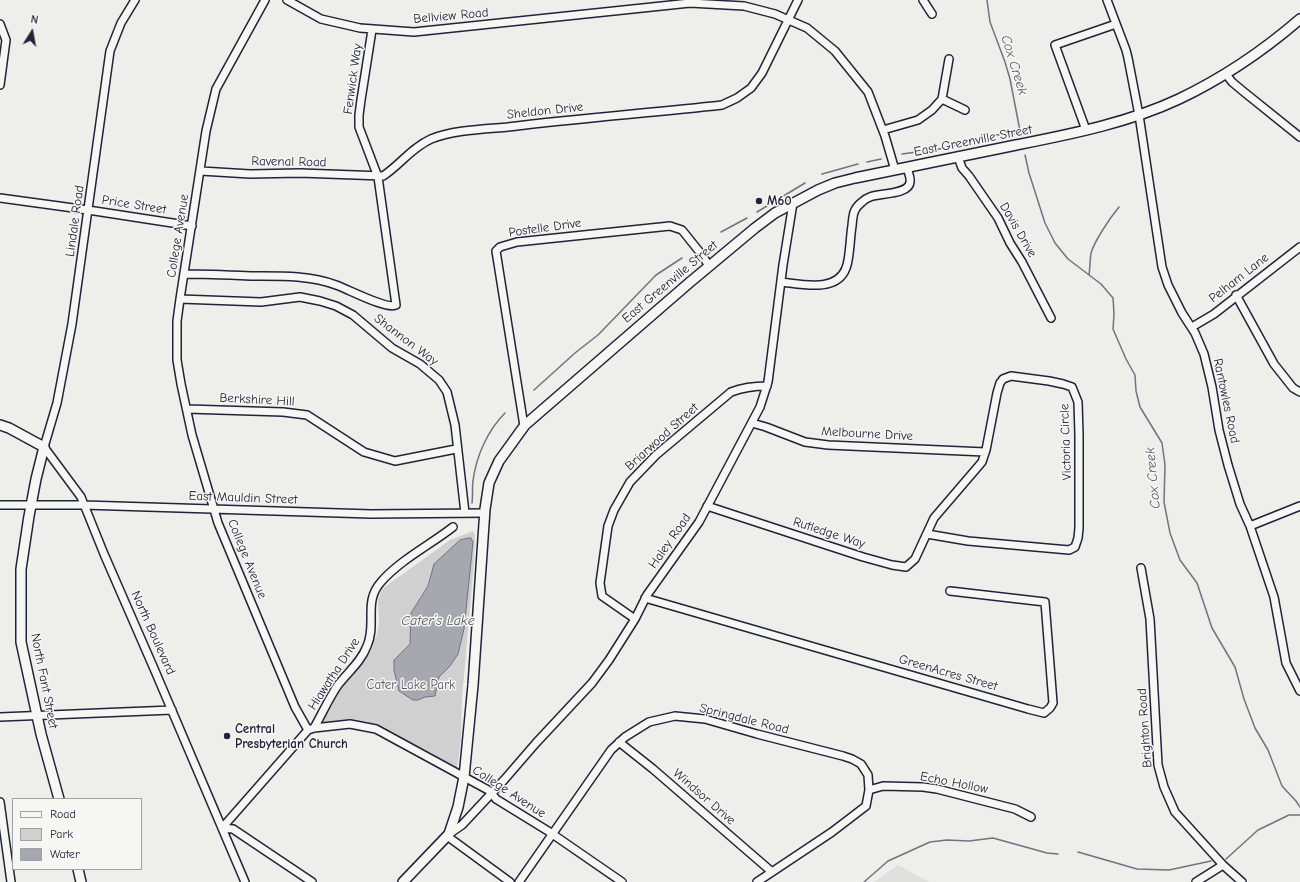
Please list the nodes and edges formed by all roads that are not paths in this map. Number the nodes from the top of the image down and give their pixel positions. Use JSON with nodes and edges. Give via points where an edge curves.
{"nodes":[{"id":1,"x":134,"y":0,"type":"edge"},
{"id":2,"x":265,"y":0,"type":"edge"},
{"id":3,"x":287,"y":0,"type":"edge"},
{"id":4,"x":798,"y":0,"type":"edge"},
{"id":5,"x":923,"y":0,"type":"edge"},
{"id":6,"x":1107,"y":0,"type":"edge"},
{"id":7,"x":932,"y":14,"type":"dead end"},
{"id":8,"x":1300,"y":19,"type":"edge"},
{"id":9,"x":788,"y":20,"type":"junction"},
{"id":10,"x":0,"y":24,"type":"edge"},
{"id":11,"x":1116,"y":24,"type":"junction"},
{"id":12,"x":372,"y":30,"type":"junction"},
{"id":13,"x":948,"y":59,"type":"dead end"},
{"id":14,"x":1226,"y":74,"type":"junction"},
{"id":15,"x":0,"y":85,"type":"edge"},
{"id":16,"x":942,"y":99,"type":"junction"},
{"id":17,"x":965,"y":110,"type":"dead end"},
{"id":18,"x":1139,"y":115,"type":"junction"},
{"id":19,"x":883,"y":130,"type":"junction"},
{"id":20,"x":1086,"y":130,"type":"junction"},
{"id":21,"x":1300,"y":137,"type":"edge"},
{"id":22,"x":958,"y":157,"type":"junction"},
{"id":23,"x":907,"y":167,"type":"junction"},
{"id":24,"x":896,"y":170,"type":"junction"},
{"id":25,"x":200,"y":171,"type":"junction"},
{"id":26,"x":378,"y":177,"type":"junction"},
{"id":27,"x":0,"y":198,"type":"edge"},
{"id":28,"x":793,"y":203,"type":"junction"},
{"id":29,"x":88,"y":210,"type":"junction"},
{"id":30,"x":192,"y":226,"type":"junction"},
{"id":31,"x":1300,"y":246,"type":"edge"},
{"id":32,"x":709,"y":266,"type":"junction"},
{"id":33,"x":184,"y":274,"type":"junction"},
{"id":34,"x":781,"y":282,"type":"junction"},
{"id":35,"x":1236,"y":295,"type":"junction"},
{"id":36,"x":180,"y":298,"type":"junction"},
{"id":37,"x":1051,"y":318,"type":"dead end"},
{"id":38,"x":1192,"y":327,"type":"junction"},
{"id":39,"x":767,"y":386,"type":"junction"},
{"id":40,"x":1300,"y":392,"type":"edge"},
{"id":41,"x":187,"y":409,"type":"junction"},
{"id":42,"x":752,"y":423,"type":"junction"},
{"id":43,"x":0,"y":425,"type":"edge"},
{"id":44,"x":524,"y":426,"type":"junction"},
{"id":45,"x":44,"y":448,"type":"junction"},
{"id":46,"x":456,"y":449,"type":"junction"},
{"id":47,"x":985,"y":452,"type":"junction"},
{"id":48,"x":31,"y":504,"type":"junction"},
{"id":49,"x":0,"y":505,"type":"edge"},
{"id":50,"x":84,"y":505,"type":"junction"},
{"id":51,"x":707,"y":506,"type":"junction"},
{"id":52,"x":1300,"y":506,"type":"edge"},
{"id":53,"x":214,"y":510,"type":"junction"},
{"id":54,"x":465,"y":513,"type":"junction"},
{"id":55,"x":485,"y":513,"type":"junction"},
{"id":56,"x":1250,"y":526,"type":"junction"},
{"id":57,"x":453,"y":527,"type":"dead end"},
{"id":58,"x":927,"y":534,"type":"junction"},
{"id":59,"x":1141,"y":568,"type":"dead end"},
{"id":60,"x":950,"y":590,"type":"dead end"},
{"id":61,"x":645,"y":598,"type":"junction"},
{"id":62,"x":635,"y":619,"type":"junction"},
{"id":63,"x":1300,"y":691,"type":"edge"},
{"id":64,"x":172,"y":710,"type":"junction"},
{"id":65,"x":36,"y":715,"type":"junction"},
{"id":66,"x":0,"y":717,"type":"edge"},
{"id":67,"x":311,"y":729,"type":"junction"},
{"id":68,"x":619,"y":742,"type":"junction"},
{"id":69,"x":464,"y":777,"type":"junction"},
{"id":70,"x":869,"y":790,"type":"junction"},
{"id":71,"x":492,"y":793,"type":"junction"},
{"id":72,"x":59,"y":798,"type":"edge"},
{"id":73,"x":0,"y":806,"type":"edge"},
{"id":74,"x":1031,"y":817,"type":"dead end"},
{"id":75,"x":222,"y":828,"type":"junction"},
{"id":76,"x":552,"y":834,"type":"junction"},
{"id":77,"x":448,"y":835,"type":"junction"},
{"id":78,"x":1223,"y":865,"type":"junction"},
{"id":79,"x":78,"y":870,"type":"edge"},
{"id":80,"x":772,"y":872,"type":"junction"},
{"id":81,"x":11,"y":882,"type":"edge"},
{"id":82,"x":81,"y":882,"type":"edge"},
{"id":83,"x":245,"y":882,"type":"edge"},
{"id":84,"x":312,"y":882,"type":"edge"},
{"id":85,"x":403,"y":882,"type":"edge"},
{"id":86,"x":510,"y":882,"type":"edge"},
{"id":87,"x":519,"y":882,"type":"edge"},
{"id":88,"x":622,"y":882,"type":"edge"},
{"id":89,"x":756,"y":882,"type":"edge"},
{"id":90,"x":1196,"y":882,"type":"edge"},
{"id":91,"x":1242,"y":882,"type":"edge"}],
"edges":[{"from":1,"to":29,"type":"street","name":"Lindale Road","via":[[110,50]]},
{"from":2,"to":25,"type":"street","name":"College Avenue","via":[[216,90]]},
{"from":3,"to":12,"type":"street","name":"Bellview Road","via":[[321,19]]},
{"from":4,"to":9,"type":"street","name":"Sheldon Drive"},
{"from":5,"to":7,"type":"street"},
{"from":6,"to":11,"type":"street","name":"Rantowles Road"},
{"from":8,"to":14,"type":"main road","name":"East Greenville Street","via":[[1264,49]]},
{"from":9,"to":12,"type":"street","name":"Bellview Road","via":[[744,6],[690,3],[414,32]]},
{"from":9,"to":19,"type":"street","name":"Bellview Road","via":[[807,28],[835,51],[868,92]]},
{"from":9,"to":26,"type":"street","name":"Sheldon Drive","via":[[762,73],[751,88],[722,105],[447,134],[417,146],[392,171]]},
{"from":10,"to":15,"type":"street","via":[[6,40]]},
{"from":11,"to":18,"type":"street","name":"Rantowles Road","via":[[1126,50]]},
{"from":11,"to":20,"type":"street","via":[[1055,44]]},
{"from":12,"to":26,"type":"street","name":"Fenwick Way","via":[[359,128]]},
{"from":13,"to":16,"type":"street"},
{"from":14,"to":18,"type":"main road","name":"East Greenville Street","via":[[1178,100]]},
{"from":14,"to":21,"type":"street","via":[[1232,82]]},
{"from":16,"to":17,"type":"street"},
{"from":16,"to":19,"type":"street","via":[[918,120]]},
{"from":18,"to":20,"type":"main road","name":"East Greenville Street"},
{"from":18,"to":38,"type":"street","name":"Rantowles Road","via":[[1162,268],[1168,286]]},
{"from":19,"to":24,"type":"street","name":"Bellview Road"},
{"from":20,"to":22,"type":"main road","name":"East Greenville Street"},
{"from":22,"to":23,"type":"main road","name":"East Greenville Street"},
{"from":22,"to":37,"type":"street","name":"Davis Drive","via":[[962,168],[998,218]]},
{"from":23,"to":24,"type":"main road","name":"East Greenville Street"},
{"from":23,"to":34,"type":"street","via":[[910,182],[908,187],[902,191],[870,197],[853,211],[847,268],[842,277],[827,285]]},
{"from":24,"to":28,"type":"main road","name":"East Greenville Street","via":[[835,184]]},
{"from":25,"to":26,"type":"street","name":"Ravenal Road"},
{"from":25,"to":30,"type":"street","name":"College Avenue"},
{"from":26,"to":33,"type":"street","name":"Shannon Way","via":[[395,306],[391,307],[336,285],[302,277]]},
{"from":27,"to":29,"type":"street","name":"Price Street"},
{"from":28,"to":32,"type":"main road","name":"East Greenville Street","via":[[775,212]]},
{"from":28,"to":34,"type":"street","name":"Haley Road"},
{"from":29,"to":30,"type":"street","name":"Price Street"},
{"from":29,"to":45,"type":"street","name":"Lindale Road","via":[[63,375]]},
{"from":30,"to":33,"type":"street","name":"College Avenue"},
{"from":31,"to":35,"type":"street","name":"Pelham Lane"},
{"from":32,"to":44,"type":"main road","name":"East Greenville Street"},
{"from":32,"to":44,"type":"street","name":"Postelle Drive","via":[[682,230],[670,226],[500,246],[496,251]]},
{"from":33,"to":36,"type":"street","name":"College Avenue"},
{"from":34,"to":39,"type":"street","name":"Haley Road"},
{"from":35,"to":38,"type":"street","name":"Pelham Lane","via":[[1214,314]]},
{"from":35,"to":40,"type":"street","via":[[1274,364],[1293,388]]},
{"from":36,"to":41,"type":"street","name":"College Avenue","via":[[177,360]]},
{"from":36,"to":46,"type":"street","name":"Shannon Way","via":[[261,302],[300,297],[336,306],[353,315],[392,348],[420,364],[439,380],[447,392]]},
{"from":38,"to":56,"type":"street","name":"Rantowles Road","via":[[1204,354],[1228,465]]},
{"from":39,"to":42,"type":"street","name":"Haley Road"},
{"from":39,"to":62,"type":"street","name":"Briarwood Street","via":[[742,388],[731,392],[656,455],[630,482],[614,510],[608,526],[600,583],[602,596]]},
{"from":41,"to":46,"type":"street","name":"Berkshire Hill","via":[[308,415],[364,452],[395,461]]},
{"from":41,"to":53,"type":"street","name":"College Avenue"},
{"from":42,"to":47,"type":"street","name":"Melbourne Drive","via":[[805,442],[828,445]]},
{"from":42,"to":51,"type":"street","name":"Haley Road"},
{"from":43,"to":45,"type":"main road","name":"North Boulevard"},
{"from":44,"to":55,"type":"main road","name":"East Greenville Street","via":[[499,461],[489,483]]},
{"from":45,"to":48,"type":"main road","name":"North Fant Street"},
{"from":45,"to":50,"type":"street","name":"North Boulevard","via":[[69,479]]},
{"from":46,"to":54,"type":"street","name":"Shannon Way"},
{"from":47,"to":58,"type":"street","name":"Victoria Circle","via":[[982,462],[934,518]]},
{"from":47,"to":58,"type":"street","name":"Victoria Circle","via":[[997,393],[1003,379],[1011,376],[1056,382],[1072,387],[1078,402],[1079,435],[1079,528],[1075,547],[1069,550],[968,541]]},
{"from":48,"to":49,"type":"street","name":"East Mauldin Street"},
{"from":48,"to":50,"type":"street","name":"East Mauldin Street"},
{"from":48,"to":65,"type":"main road","name":"North Fant Street","via":[[21,569],[21,636]]},
{"from":50,"to":53,"type":"street","name":"East Mauldin Street"},
{"from":50,"to":64,"type":"street","name":"North Boulevard"},
{"from":51,"to":58,"type":"street","name":"Rutledge Way","via":[[892,566],[906,567],[915,560]]},
{"from":51,"to":61,"type":"street","name":"Haley Road","via":[[699,522]]},
{"from":52,"to":56,"type":"street"},
{"from":53,"to":54,"type":"street","name":"East Mauldin Street","via":[[371,514]]},
{"from":53,"to":67,"type":"street","name":"College Avenue","via":[[295,707]]},
{"from":54,"to":55,"type":"street","name":"East Mauldin Street"},
{"from":55,"to":69,"type":"main road","name":"East Greenville Street"},
{"from":56,"to":63,"type":"street","name":"Rantowles Road","via":[[1274,597],[1286,663]]},
{"from":57,"to":67,"type":"street","name":"Hiawatha Drive","via":[[395,568],[380,583],[371,601],[371,635],[368,646],[361,659],[338,685]]},
{"from":59,"to":78,"type":"street","name":"Brighton Road","via":[[1150,619],[1158,765],[1164,787],[1175,812]]},
{"from":60,"to":61,"type":"street","name":"GreenAcres Street","via":[[1045,602],[1053,703],[1050,708],[1044,712],[1028,709]]},
{"from":61,"to":62,"type":"street","name":"Haley Road"},
{"from":62,"to":71,"type":"street","name":"Haley Road","via":[[592,683]]},
{"from":64,"to":65,"type":"street"},
{"from":64,"to":75,"type":"street","name":"North Boulevard"},
{"from":65,"to":66,"type":"street"},
{"from":65,"to":72,"type":"main road","name":"North Fant Street"},
{"from":67,"to":69,"type":"street","name":"College Avenue","via":[[350,724],[376,729]]},
{"from":67,"to":75,"type":"street","name":"Hiawatha Drive"},
{"from":68,"to":70,"type":"street","name":"Springdale Road","via":[[649,722],[676,716],[705,719],[852,759],[861,764],[868,775]]},
{"from":68,"to":76,"type":"street","name":"Springdale Road"},
{"from":68,"to":80,"type":"street","name":"Windsor Drive"},
{"from":69,"to":71,"type":"street","name":"College Avenue"},
{"from":69,"to":77,"type":"main road","name":"East Greenville Street","via":[[458,807]]},
{"from":70,"to":74,"type":"street","name":"Echo Hollow","via":[[884,786],[937,789],[1015,809]]},
{"from":70,"to":80,"type":"street","name":"Springdale Road","via":[[866,806]]},
{"from":71,"to":76,"type":"street","name":"College Avenue","via":[[496,799]]},
{"from":71,"to":77,"type":"street","name":"Haley Road","via":[[462,825]]},
{"from":73,"to":81,"type":"street"},
{"from":75,"to":83,"type":"street","name":"North Boulevard"},
{"from":75,"to":84,"type":"street","via":[[233,829]]},
{"from":76,"to":87,"type":"street","name":"Springdale Road"},
{"from":76,"to":88,"type":"street","name":"College Avenue"},
{"from":77,"to":85,"type":"main road","name":"East Greenville Street"},
{"from":77,"to":86,"type":"street"},
{"from":78,"to":90,"type":"street"},
{"from":78,"to":91,"type":"street","name":"Brighton Road"},
{"from":79,"to":82,"type":"main road"},
{"from":80,"to":89,"type":"street","name":"Springdale Road"}]}
